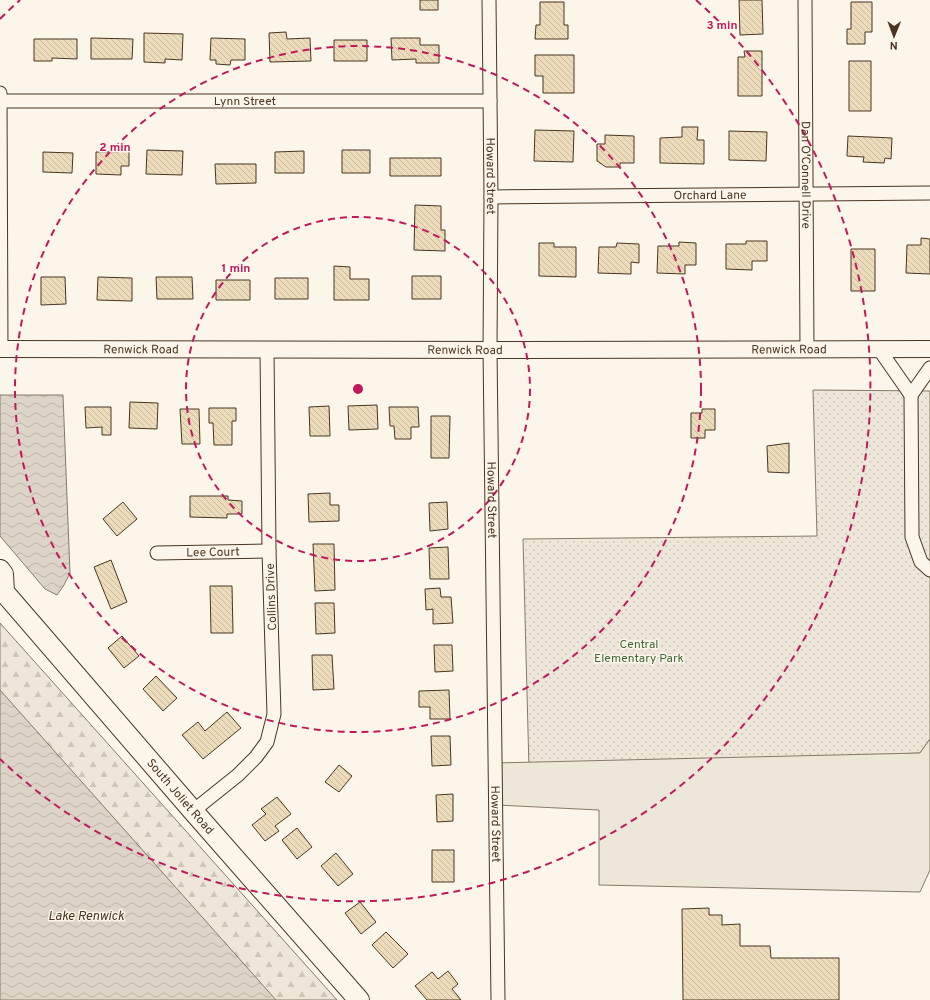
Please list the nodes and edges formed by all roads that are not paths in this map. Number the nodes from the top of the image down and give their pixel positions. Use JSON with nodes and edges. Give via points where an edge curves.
{"nodes":[{"id":1,"x":488,"y":0,"type":"edge"},
{"id":2,"x":805,"y":0,"type":"edge"},
{"id":3,"x":0,"y":93,"type":"edge"},
{"id":4,"x":0,"y":101,"type":"edge"},
{"id":5,"x":490,"y":101,"type":"junction"},
{"id":6,"x":930,"y":193,"type":"edge"},
{"id":7,"x":807,"y":194,"type":"junction"},
{"id":8,"x":491,"y":197,"type":"junction"},
{"id":9,"x":1,"y":349,"type":"edge"},
{"id":10,"x":267,"y":349,"type":"junction"},
{"id":11,"x":807,"y":349,"type":"junction"},
{"id":12,"x":879,"y":349,"type":"junction"},
{"id":13,"x":930,"y":349,"type":"edge"},
{"id":14,"x":490,"y":350,"type":"junction"},
{"id":15,"x":930,"y":368,"type":"edge"},
{"id":16,"x":911,"y":396,"type":"junction"},
{"id":17,"x":269,"y":551,"type":"junction"},
{"id":18,"x":157,"y":553,"type":"dead end"},
{"id":19,"x":0,"y":570,"type":"edge"},
{"id":20,"x":930,"y":570,"type":"edge"},
{"id":21,"x":2,"y":592,"type":"edge"},
{"id":22,"x":193,"y":811,"type":"junction"},
{"id":23,"x":358,"y":1000,"type":"edge"},
{"id":24,"x":498,"y":1000,"type":"edge"}],
"edges":[{"from":1,"to":5,"type":"street","name":"Howard Street"},
{"from":2,"to":7,"type":"street","name":"Dan O'Connell Drive"},
{"from":3,"to":4,"type":"street"},
{"from":4,"to":5,"type":"street","name":"Lynn Street"},
{"from":4,"to":9,"type":"street"},
{"from":5,"to":8,"type":"street","name":"Howard Street"},
{"from":6,"to":7,"type":"street","name":"Orchard Lane"},
{"from":7,"to":8,"type":"street","name":"Orchard Lane"},
{"from":7,"to":11,"type":"street","name":"Dan O'Connell Drive"},
{"from":8,"to":14,"type":"street","name":"Howard Street"},
{"from":9,"to":10,"type":"street","name":"Renwick Road"},
{"from":10,"to":14,"type":"street","name":"Renwick Road"},
{"from":10,"to":17,"type":"street","name":"Collins Drive"},
{"from":11,"to":12,"type":"street","name":"Renwick Road"},
{"from":11,"to":14,"type":"street","name":"Renwick Road"},
{"from":12,"to":13,"type":"street","name":"Renwick Road"},
{"from":12,"to":16,"type":"street"},
{"from":14,"to":24,"type":"street","name":"Howard Street"},
{"from":15,"to":16,"type":"street"},
{"from":16,"to":20,"type":"street","via":[[912,537],[921,562]]},
{"from":17,"to":18,"type":"street","name":"Lee Court"},
{"from":17,"to":22,"type":"street","name":"Collins Drive","via":[[274,714],[267,742],[238,775]]},
{"from":19,"to":21,"type":"main road","name":"South Joliet Road","via":[[3,574]]},
{"from":21,"to":22,"type":"main road","name":"South Joliet Road"},
{"from":22,"to":23,"type":"main road","name":"South Joliet Road"}]}
